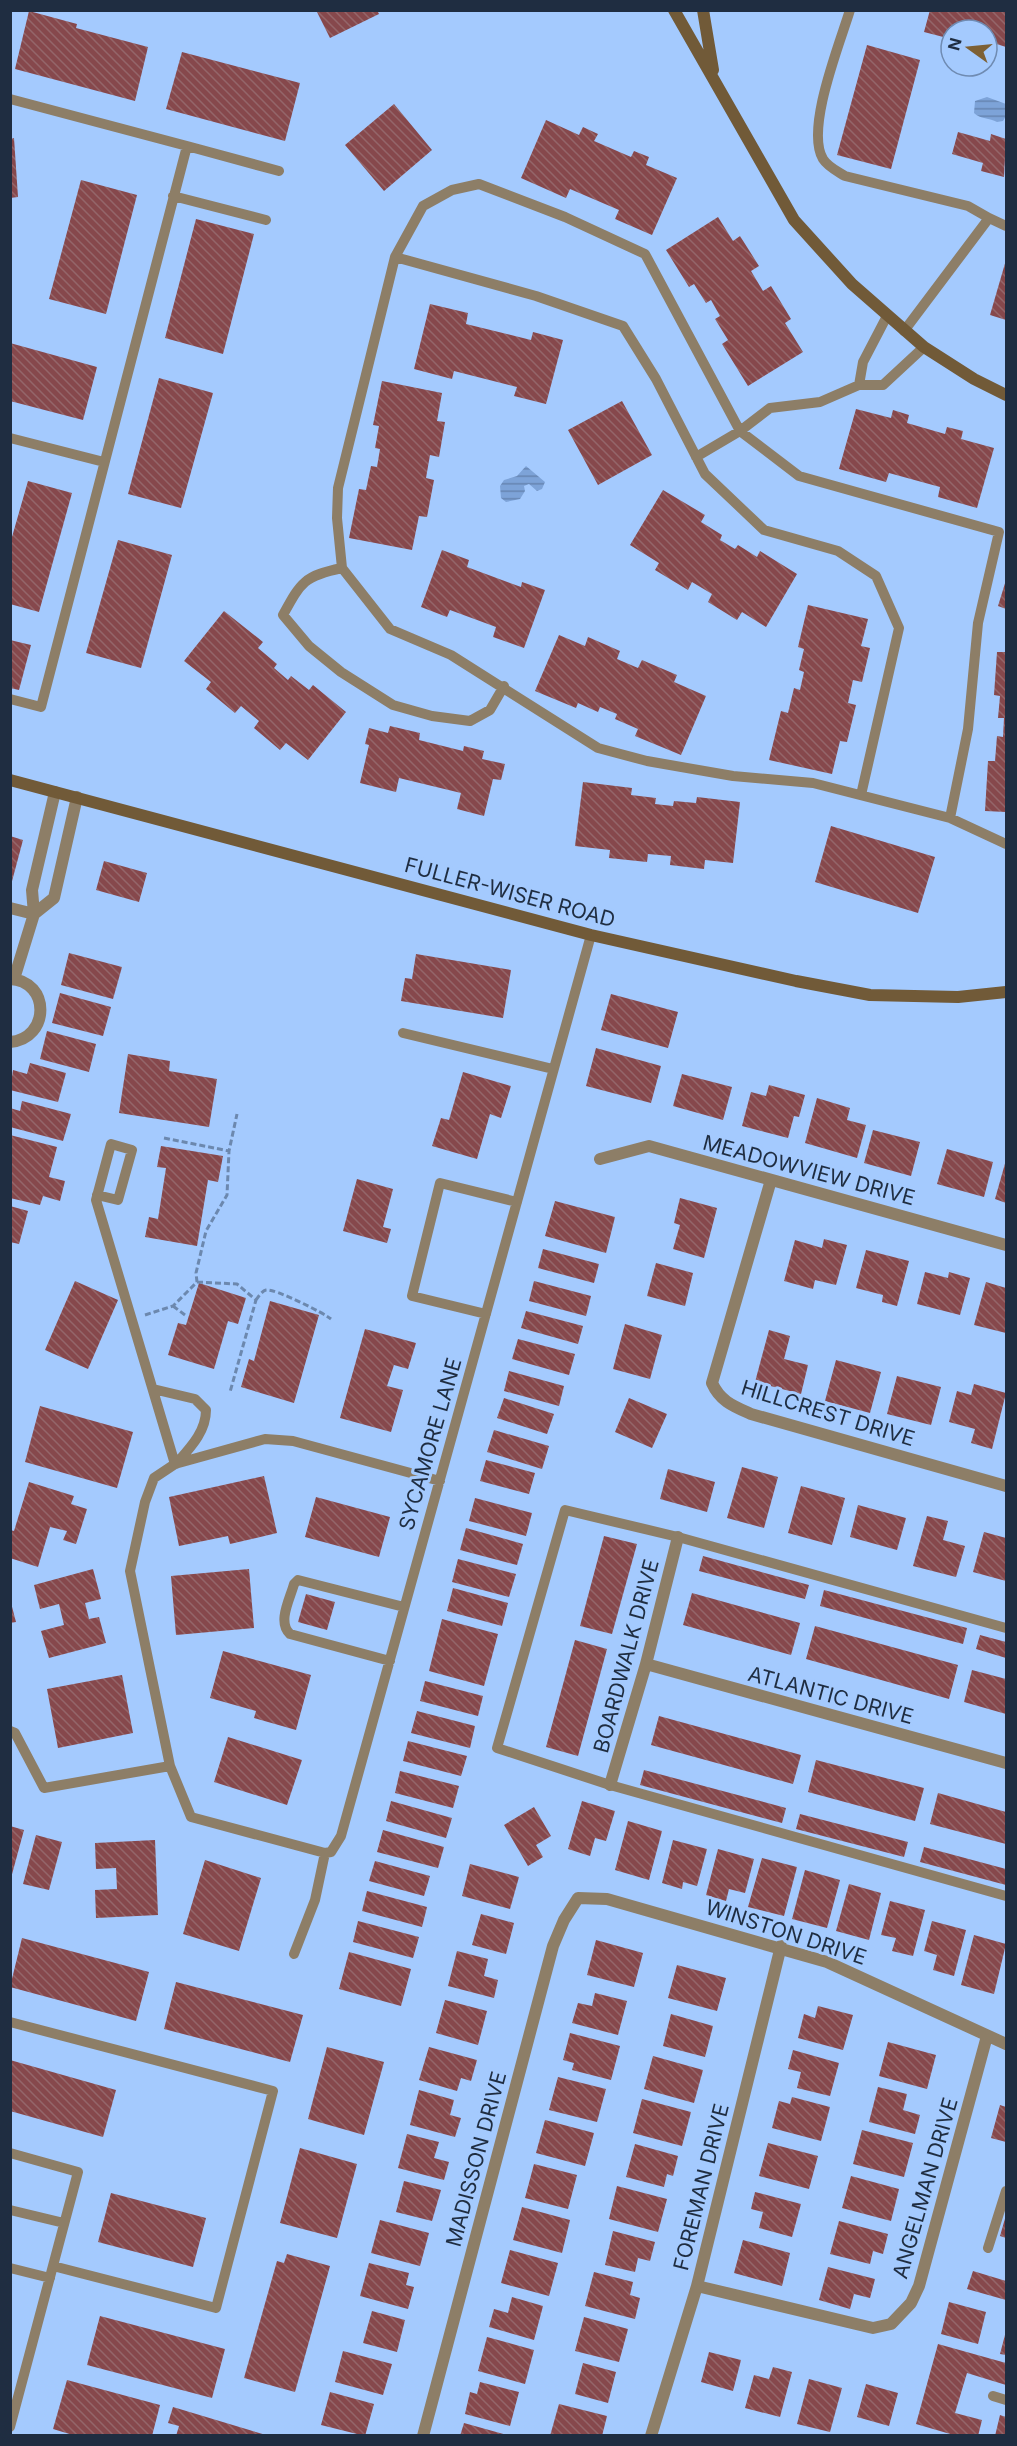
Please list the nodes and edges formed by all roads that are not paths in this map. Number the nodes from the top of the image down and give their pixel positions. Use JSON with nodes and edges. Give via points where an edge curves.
{"nodes":[{"id":1,"x":674,"y":10,"type":"edge"},
{"id":2,"x":703,"y":10,"type":"edge"},
{"id":3,"x":850,"y":10,"type":"edge"},
{"id":4,"x":715,"y":80,"type":"junction"},
{"id":5,"x":10,"y":99,"type":"edge"},
{"id":6,"x":187,"y":146,"type":"junction"},
{"id":7,"x":279,"y":171,"type":"dead end"},
{"id":8,"x":173,"y":196,"type":"junction"},
{"id":9,"x":989,"y":219,"type":"junction"},
{"id":10,"x":266,"y":220,"type":"dead end"},
{"id":11,"x":1006,"y":226,"type":"edge"},
{"id":12,"x":396,"y":257,"type":"junction"},
{"id":13,"x":887,"y":316,"type":"junction"},
{"id":14,"x":904,"y":331,"type":"junction"},
{"id":15,"x":924,"y":347,"type":"junction"},
{"id":16,"x":859,"y":385,"type":"junction"},
{"id":17,"x":1006,"y":395,"type":"edge"},
{"id":18,"x":740,"y":431,"type":"junction"},
{"id":19,"x":10,"y":438,"type":"edge"},
{"id":20,"x":696,"y":457,"type":"junction"},
{"id":21,"x":104,"y":462,"type":"junction"},
{"id":22,"x":342,"y":568,"type":"junction"},
{"id":23,"x":504,"y":686,"type":"junction"},
{"id":24,"x":10,"y":699,"type":"edge"},
{"id":25,"x":10,"y":780,"type":"edge"},
{"id":26,"x":55,"y":792,"type":"junction"},
{"id":27,"x":861,"y":795,"type":"junction"},
{"id":28,"x":77,"y":797,"type":"junction"},
{"id":29,"x":950,"y":818,"type":"junction"},
{"id":30,"x":1006,"y":844,"type":"edge"},
{"id":31,"x":10,"y":908,"type":"edge"},
{"id":32,"x":34,"y":914,"type":"junction"},
{"id":33,"x":591,"y":934,"type":"junction"},
{"id":34,"x":12,"y":979,"type":"edge"},
{"id":35,"x":1006,"y":992,"type":"edge"},
{"id":36,"x":403,"y":1033,"type":"dead end"},
{"id":37,"x":10,"y":1042,"type":"edge"},
{"id":38,"x":554,"y":1068,"type":"junction"},
{"id":39,"x":600,"y":1159,"type":"dead end"},
{"id":40,"x":771,"y":1180,"type":"junction"},
{"id":41,"x":97,"y":1195,"type":"junction"},
{"id":42,"x":517,"y":1202,"type":"junction"},
{"id":43,"x":1006,"y":1245,"type":"edge"},
{"id":44,"x":486,"y":1314,"type":"junction"},
{"id":45,"x":153,"y":1389,"type":"junction"},
{"id":46,"x":175,"y":1464,"type":"junction"},
{"id":47,"x":440,"y":1481,"type":"junction"},
{"id":48,"x":1006,"y":1486,"type":"edge"},
{"id":49,"x":678,"y":1537,"type":"junction"},
{"id":50,"x":404,"y":1607,"type":"junction"},
{"id":51,"x":1006,"y":1628,"type":"edge"},
{"id":52,"x":390,"y":1661,"type":"junction"},
{"id":53,"x":646,"y":1665,"type":"junction"},
{"id":54,"x":10,"y":1731,"type":"edge"},
{"id":55,"x":1006,"y":1763,"type":"edge"},
{"id":56,"x":170,"y":1766,"type":"junction"},
{"id":57,"x":610,"y":1785,"type":"junction"},
{"id":58,"x":324,"y":1853,"type":"junction"},
{"id":59,"x":1006,"y":1896,"type":"edge"},
{"id":60,"x":578,"y":1898,"type":"joint"},
{"id":61,"x":781,"y":1946,"type":"junction"},
{"id":62,"x":294,"y":1954,"type":"dead end"},
{"id":63,"x":10,"y":2022,"type":"edge"},
{"id":64,"x":987,"y":2036,"type":"junction"},
{"id":65,"x":1006,"y":2044,"type":"edge"},
{"id":66,"x":10,"y":2153,"type":"edge"},
{"id":67,"x":1006,"y":2191,"type":"edge"},
{"id":68,"x":10,"y":2210,"type":"edge"},
{"id":69,"x":64,"y":2223,"type":"junction"},
{"id":70,"x":988,"y":2248,"type":"dead end"},
{"id":71,"x":53,"y":2266,"type":"junction"},
{"id":72,"x":10,"y":2268,"type":"edge"},
{"id":73,"x":50,"y":2278,"type":"junction"},
{"id":74,"x":697,"y":2286,"type":"junction"},
{"id":75,"x":993,"y":2396,"type":"dead end"},
{"id":76,"x":1006,"y":2400,"type":"edge"},
{"id":77,"x":10,"y":2427,"type":"edge"},
{"id":78,"x":423,"y":2436,"type":"edge"},
{"id":79,"x":651,"y":2436,"type":"edge"}],
"edges":[{"from":1,"to":4,"type":"street"},
{"from":2,"to":4,"type":"street"},
{"from":3,"to":9,"type":"lane","via":[[820,104],[821,156],[845,176],[968,206]]},
{"from":4,"to":13,"type":"street","via":[[794,220]]},
{"from":5,"to":6,"type":"lane"},
{"from":6,"to":7,"type":"lane"},
{"from":6,"to":8,"type":"lane"},
{"from":8,"to":10,"type":"lane"},
{"from":8,"to":21,"type":"lane"},
{"from":9,"to":11,"type":"lane"},
{"from":9,"to":14,"type":"lane"},
{"from":12,"to":18,"type":"lane","via":[[423,206],[452,190],[479,184],[645,254]]},
{"from":12,"to":20,"type":"lane","via":[[536,296],[622,326],[656,379]]},
{"from":12,"to":22,"type":"lane","via":[[338,488]]},
{"from":13,"to":14,"type":"street"},
{"from":13,"to":16,"type":"lane","via":[[863,362]]},
{"from":14,"to":15,"type":"street"},
{"from":15,"to":16,"type":"lane","via":[[883,385]]},
{"from":15,"to":17,"type":"street"},
{"from":16,"to":18,"type":"lane","via":[[820,402],[770,408]]},
{"from":18,"to":20,"type":"lane"},
{"from":18,"to":29,"type":"lane","via":[[799,476],[999,532],[978,623],[968,729]]},
{"from":19,"to":21,"type":"lane"},
{"from":20,"to":27,"type":"lane","via":[[705,474],[764,530],[838,552],[876,576],[899,628]]},
{"from":21,"to":24,"type":"lane","via":[[41,707]]},
{"from":22,"to":23,"type":"lane","via":[[390,629],[451,655]]},
{"from":22,"to":23,"type":"lane","via":[[320,573],[299,585],[283,615],[309,646],[341,672],[393,705],[470,721],[490,710]]},
{"from":23,"to":27,"type":"lane","via":[[598,748],[647,761],[733,776],[813,783]]},
{"from":25,"to":26,"type":"street","name":"FULLER-WISER ROAD"},
{"from":26,"to":28,"type":"street","name":"FULLER-WISER ROAD"},
{"from":26,"to":32,"type":"street","via":[[32,890]]},
{"from":27,"to":29,"type":"lane"},
{"from":28,"to":32,"type":"street","via":[[54,898]]},
{"from":28,"to":33,"type":"street","name":"FULLER-WISER ROAD"},
{"from":29,"to":30,"type":"lane"},
{"from":31,"to":32,"type":"street"},
{"from":32,"to":34,"type":"street"},
{"from":33,"to":35,"type":"street","name":"FULLER-WISER ROAD","via":[[870,995],[958,997]]},
{"from":33,"to":38,"type":"lane","name":"SYCAMORE LANE"},
{"from":34,"to":37,"type":"street","via":[[24,981],[38,995],[42,1014],[34,1032]]},
{"from":36,"to":38,"type":"lane"},
{"from":38,"to":42,"type":"lane","name":"SYCAMORE LANE"},
{"from":39,"to":40,"type":"street","name":"MEADOWVIEW DRIVE","via":[[649,1146]]},
{"from":40,"to":43,"type":"street","name":"MEADOWVIEW DRIVE"},
{"from":40,"to":48,"type":"street","name":"HILLCREST DRIVE","via":[[712,1383],[717,1394],[751,1414]]},
{"from":41,"to":41,"type":"lane","via":[[111,1144],[132,1150],[118,1200]]},
{"from":41,"to":45,"type":"lane"},
{"from":42,"to":44,"type":"lane","name":"SYCAMORE LANE"},
{"from":42,"to":44,"type":"lane","via":[[440,1183],[412,1296]]},
{"from":44,"to":47,"type":"lane","name":"SYCAMORE LANE"},
{"from":45,"to":46,"type":"lane"},
{"from":45,"to":46,"type":"lane","via":[[195,1399],[206,1410],[206,1422]]},
{"from":46,"to":47,"type":"lane","via":[[265,1439],[293,1440]]},
{"from":46,"to":56,"type":"lane","via":[[154,1478],[130,1571]]},
{"from":47,"to":50,"type":"lane","name":"SYCAMORE LANE"},
{"from":49,"to":51,"type":"lane"},
{"from":49,"to":53,"type":"street","name":"BOARDWALK DRIVE"},
{"from":49,"to":57,"type":"lane","via":[[564,1510],[497,1748]]},
{"from":50,"to":52,"type":"lane","name":"SYCAMORE LANE"},
{"from":50,"to":52,"type":"lane","via":[[298,1580],[286,1612],[285,1629],[290,1634]]},
{"from":52,"to":58,"type":"lane","name":"SYCAMORE LANE","via":[[341,1836],[331,1851]]},
{"from":53,"to":55,"type":"street","name":"ATLANTIC DRIVE"},
{"from":53,"to":57,"type":"street","name":"BOARDWALK DRIVE"},
{"from":54,"to":56,"type":"lane","via":[[15,1733],[44,1788]]},
{"from":56,"to":58,"type":"lane","via":[[191,1817]]},
{"from":57,"to":59,"type":"lane"},
{"from":58,"to":62,"type":"lane","name":"SYCAMORE LANE","via":[[315,1900]]},
{"from":60,"to":61,"type":"street","name":"WINSTON DRIVE","via":[[607,1899]]},
{"from":60,"to":78,"type":"street","name":"MADISSON DRIVE","via":[[553,1946]]},
{"from":61,"to":64,"type":"street","name":"WINSTON DRIVE","via":[[857,1974]]},
{"from":61,"to":74,"type":"street","name":"FOREMAN DRIVE"},
{"from":63,"to":71,"type":"lane","via":[[273,2091],[216,2308]]},
{"from":64,"to":65,"type":"street","name":"WINSTON DRIVE"},
{"from":64,"to":74,"type":"street","name":"ANGELMAN DRIVE","via":[[919,2286],[911,2303],[891,2324],[861,2327],[830,2316]]},
{"from":66,"to":69,"type":"lane","via":[[78,2172]]},
{"from":67,"to":70,"type":"lane"},
{"from":68,"to":69,"type":"lane"},
{"from":69,"to":71,"type":"lane"},
{"from":71,"to":73,"type":"lane"},
{"from":72,"to":73,"type":"lane"},
{"from":73,"to":77,"type":"lane"},
{"from":74,"to":79,"type":"street","name":"FOREMAN DRIVE"},
{"from":75,"to":76,"type":"lane"}]}
